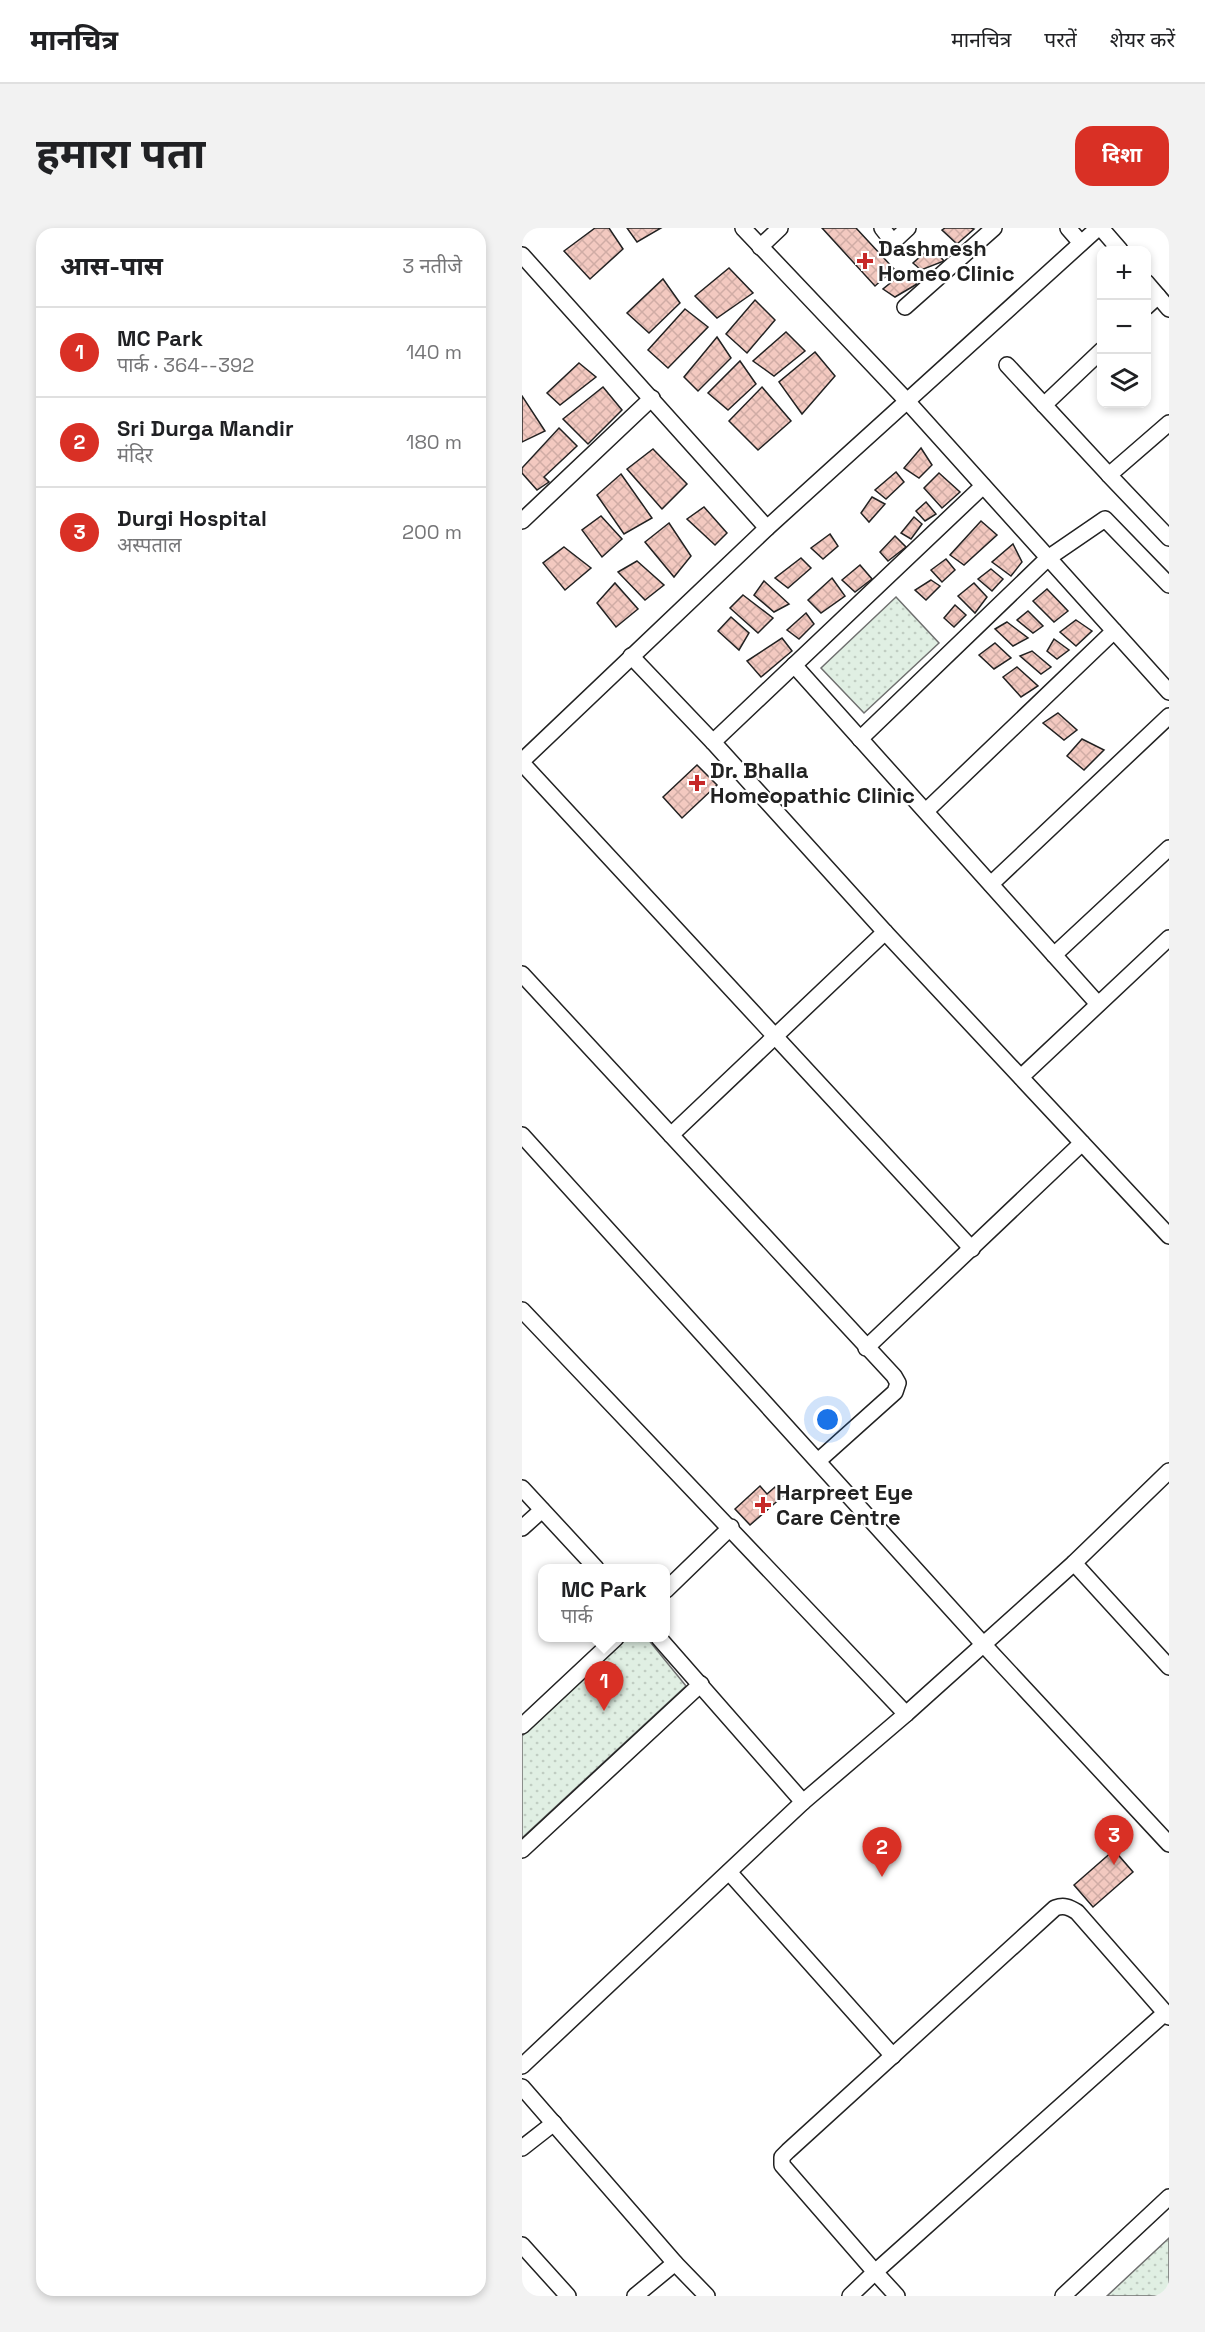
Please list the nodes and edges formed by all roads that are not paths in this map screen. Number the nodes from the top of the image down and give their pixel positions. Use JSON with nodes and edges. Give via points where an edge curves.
{"nodes":[{"id":1,"x":742,"y":228,"type":"edge"},
{"id":2,"x":780,"y":228,"type":"edge"},
{"id":3,"x":882,"y":228,"type":"edge"},
{"id":4,"x":908,"y":228,"type":"edge"},
{"id":5,"x":994,"y":228,"type":"edge"},
{"id":6,"x":1068,"y":228,"type":"edge"},
{"id":7,"x":1099,"y":228,"type":"edge"},
{"id":8,"x":1082,"y":243,"type":"junction"},
{"id":9,"x":1116,"y":246,"type":"edge"},
{"id":10,"x":760,"y":247,"type":"junction"},
{"id":11,"x":522,"y":255,"type":"edge"},
{"id":12,"x":1151,"y":288,"type":"edge"},
{"id":13,"x":1158,"y":296,"type":"junction"},
{"id":14,"x":1151,"y":302,"type":"edge"},
{"id":15,"x":906,"y":307,"type":"dead end"},
{"id":16,"x":1169,"y":309,"type":"edge"},
{"id":17,"x":1097,"y":354,"type":"edge"},
{"id":18,"x":1007,"y":365,"type":"dead end"},
{"id":19,"x":652,"y":398,"type":"junction"},
{"id":20,"x":907,"y":401,"type":"junction"},
{"id":21,"x":1044,"y":405,"type":"junction"},
{"id":22,"x":1169,"y":423,"type":"edge"},
{"id":23,"x":1109,"y":475,"type":"junction"},
{"id":24,"x":983,"y":486,"type":"junction"},
{"id":25,"x":525,"y":511,"type":"edge"},
{"id":26,"x":766,"y":528,"type":"junction"},
{"id":27,"x":1169,"y":538,"type":"edge"},
{"id":28,"x":1048,"y":558,"type":"junction"},
{"id":29,"x":1169,"y":585,"type":"edge"},
{"id":30,"x":1114,"y":631,"type":"junction"},
{"id":31,"x":631,"y":656,"type":"junction"},
{"id":32,"x":794,"y":665,"type":"junction"},
{"id":33,"x":1169,"y":692,"type":"edge"},
{"id":34,"x":1169,"y":716,"type":"edge"},
{"id":35,"x":860,"y":739,"type":"junction"},
{"id":36,"x":713,"y":742,"type":"junction"},
{"id":37,"x":522,"y":762,"type":"edge"},
{"id":38,"x":926,"y":811,"type":"junction"},
{"id":39,"x":1169,"y":848,"type":"edge"},
{"id":40,"x":991,"y":884,"type":"junction"},
{"id":41,"x":885,"y":932,"type":"junction"},
{"id":42,"x":1169,"y":938,"type":"edge"},
{"id":43,"x":1054,"y":955,"type":"junction"},
{"id":44,"x":522,"y":974,"type":"edge"},
{"id":45,"x":1098,"y":1004,"type":"junction"},
{"id":46,"x":777,"y":1036,"type":"junction"},
{"id":47,"x":1021,"y":1077,"type":"junction"},
{"id":48,"x":522,"y":1135,"type":"edge"},
{"id":49,"x":671,"y":1135,"type":"junction"},
{"id":50,"x":1082,"y":1143,"type":"junction"},
{"id":51,"x":1169,"y":1236,"type":"edge"},
{"id":52,"x":972,"y":1250,"type":"junction"},
{"id":53,"x":522,"y":1310,"type":"edge"},
{"id":54,"x":866,"y":1348,"type":"junction"},
{"id":55,"x":818,"y":1461,"type":"junction"},
{"id":56,"x":1169,"y":1471,"type":"edge"},
{"id":57,"x":522,"y":1488,"type":"edge"},
{"id":58,"x":542,"y":1510,"type":"junction"},
{"id":59,"x":730,"y":1527,"type":"junction"},
{"id":60,"x":522,"y":1528,"type":"edge"},
{"id":61,"x":1074,"y":1563,"type":"junction"},
{"id":62,"x":591,"y":1564,"type":"edge"},
{"id":63,"x":670,"y":1586,"type":"edge"},
{"id":64,"x":612,"y":1642,"type":"edge"},
{"id":65,"x":663,"y":1642,"type":"edge"},
{"id":66,"x":983,"y":1644,"type":"junction"},
{"id":67,"x":1169,"y":1667,"type":"edge"},
{"id":68,"x":701,"y":1684,"type":"junction"},
{"id":69,"x":906,"y":1714,"type":"junction"},
{"id":70,"x":522,"y":1726,"type":"edge"},
{"id":71,"x":803,"y":1802,"type":"junction"},
{"id":72,"x":1169,"y":1844,"type":"edge"},
{"id":73,"x":522,"y":1850,"type":"edge"},
{"id":74,"x":729,"y":1872,"type":"junction"},
{"id":75,"x":1167,"y":2015,"type":"edge"},
{"id":76,"x":893,"y":2056,"type":"junction"},
{"id":77,"x":522,"y":2066,"type":"edge"},
{"id":78,"x":522,"y":2087,"type":"edge"},
{"id":79,"x":554,"y":2123,"type":"junction"},
{"id":80,"x":522,"y":2148,"type":"edge"},
{"id":81,"x":1169,"y":2197,"type":"edge"},
{"id":82,"x":522,"y":2245,"type":"edge"},
{"id":83,"x":675,"y":2263,"type":"junction"},
{"id":84,"x":875,"y":2272,"type":"junction"},
{"id":85,"x":566,"y":2296,"type":"edge"},
{"id":86,"x":635,"y":2296,"type":"edge"},
{"id":87,"x":707,"y":2296,"type":"edge"},
{"id":88,"x":850,"y":2296,"type":"edge"},
{"id":89,"x":897,"y":2296,"type":"edge"},
{"id":90,"x":1063,"y":2296,"type":"edge"}],
"edges":[{"from":1,"to":10,"type":"street"},
{"from":2,"to":10,"type":"street"},
{"from":3,"to":4,"type":"street","via":[[893,242]]},
{"from":5,"to":15,"type":"street"},
{"from":6,"to":8,"type":"street"},
{"from":7,"to":8,"type":"street"},
{"from":7,"to":9,"type":"street"},
{"from":8,"to":20,"type":"street"},
{"from":10,"to":20,"type":"street"},
{"from":11,"to":19,"type":"street"},
{"from":12,"to":13,"type":"street"},
{"from":13,"to":14,"type":"street"},
{"from":13,"to":16,"type":"street"},
{"from":17,"to":21,"type":"street"},
{"from":18,"to":21,"type":"street"},
{"from":19,"to":25,"type":"street"},
{"from":19,"to":26,"type":"street"},
{"from":20,"to":24,"type":"street"},
{"from":20,"to":26,"type":"street"},
{"from":21,"to":23,"type":"street"},
{"from":22,"to":23,"type":"street"},
{"from":23,"to":27,"type":"street"},
{"from":24,"to":28,"type":"street"},
{"from":24,"to":32,"type":"street"},
{"from":26,"to":31,"type":"street"},
{"from":28,"to":29,"type":"street","via":[[1105,519]]},
{"from":28,"to":30,"type":"street"},
{"from":28,"to":35,"type":"street"},
{"from":30,"to":33,"type":"street"},
{"from":30,"to":38,"type":"street"},
{"from":31,"to":36,"type":"street"},
{"from":31,"to":37,"type":"street"},
{"from":32,"to":35,"type":"street"},
{"from":32,"to":36,"type":"street"},
{"from":34,"to":40,"type":"street"},
{"from":35,"to":38,"type":"street"},
{"from":36,"to":41,"type":"street"},
{"from":37,"to":46,"type":"street"},
{"from":38,"to":40,"type":"street"},
{"from":39,"to":43,"type":"street"},
{"from":40,"to":43,"type":"street"},
{"from":41,"to":46,"type":"street"},
{"from":41,"to":47,"type":"street"},
{"from":42,"to":45,"type":"street"},
{"from":43,"to":45,"type":"street"},
{"from":44,"to":49,"type":"street"},
{"from":45,"to":47,"type":"street"},
{"from":46,"to":49,"type":"street"},
{"from":46,"to":52,"type":"street"},
{"from":47,"to":50,"type":"street"},
{"from":48,"to":55,"type":"street"},
{"from":49,"to":54,"type":"street"},
{"from":50,"to":51,"type":"street"},
{"from":50,"to":52,"type":"street"},
{"from":52,"to":54,"type":"street"},
{"from":53,"to":59,"type":"street"},
{"from":54,"to":55,"type":"street","via":[[894,1376],[898,1383],[895,1392]]},
{"from":55,"to":66,"type":"street"},
{"from":56,"to":61,"type":"street"},
{"from":57,"to":58,"type":"street"},
{"from":58,"to":60,"type":"street"},
{"from":58,"to":62,"type":"street"},
{"from":59,"to":63,"type":"street"},
{"from":59,"to":69,"type":"street"},
{"from":61,"to":66,"type":"street"},
{"from":61,"to":67,"type":"street"},
{"from":64,"to":70,"type":"street"},
{"from":65,"to":68,"type":"street"},
{"from":66,"to":69,"type":"street"},
{"from":66,"to":72,"type":"street"},
{"from":68,"to":71,"type":"street"},
{"from":68,"to":73,"type":"street"},
{"from":69,"to":71,"type":"street"},
{"from":71,"to":74,"type":"street"},
{"from":74,"to":76,"type":"street"},
{"from":74,"to":77,"type":"street"},
{"from":75,"to":76,"type":"street","via":[[1077,1912],[1061,1906]]},
{"from":75,"to":84,"type":"street"},
{"from":76,"to":84,"type":"street","via":[[782,2157],[786,2170]]},
{"from":78,"to":79,"type":"street"},
{"from":79,"to":80,"type":"street"},
{"from":79,"to":83,"type":"street"},
{"from":81,"to":90,"type":"street"},
{"from":82,"to":85,"type":"street"},
{"from":83,"to":86,"type":"street"},
{"from":83,"to":87,"type":"street"},
{"from":84,"to":88,"type":"street"},
{"from":84,"to":89,"type":"street"}]}
